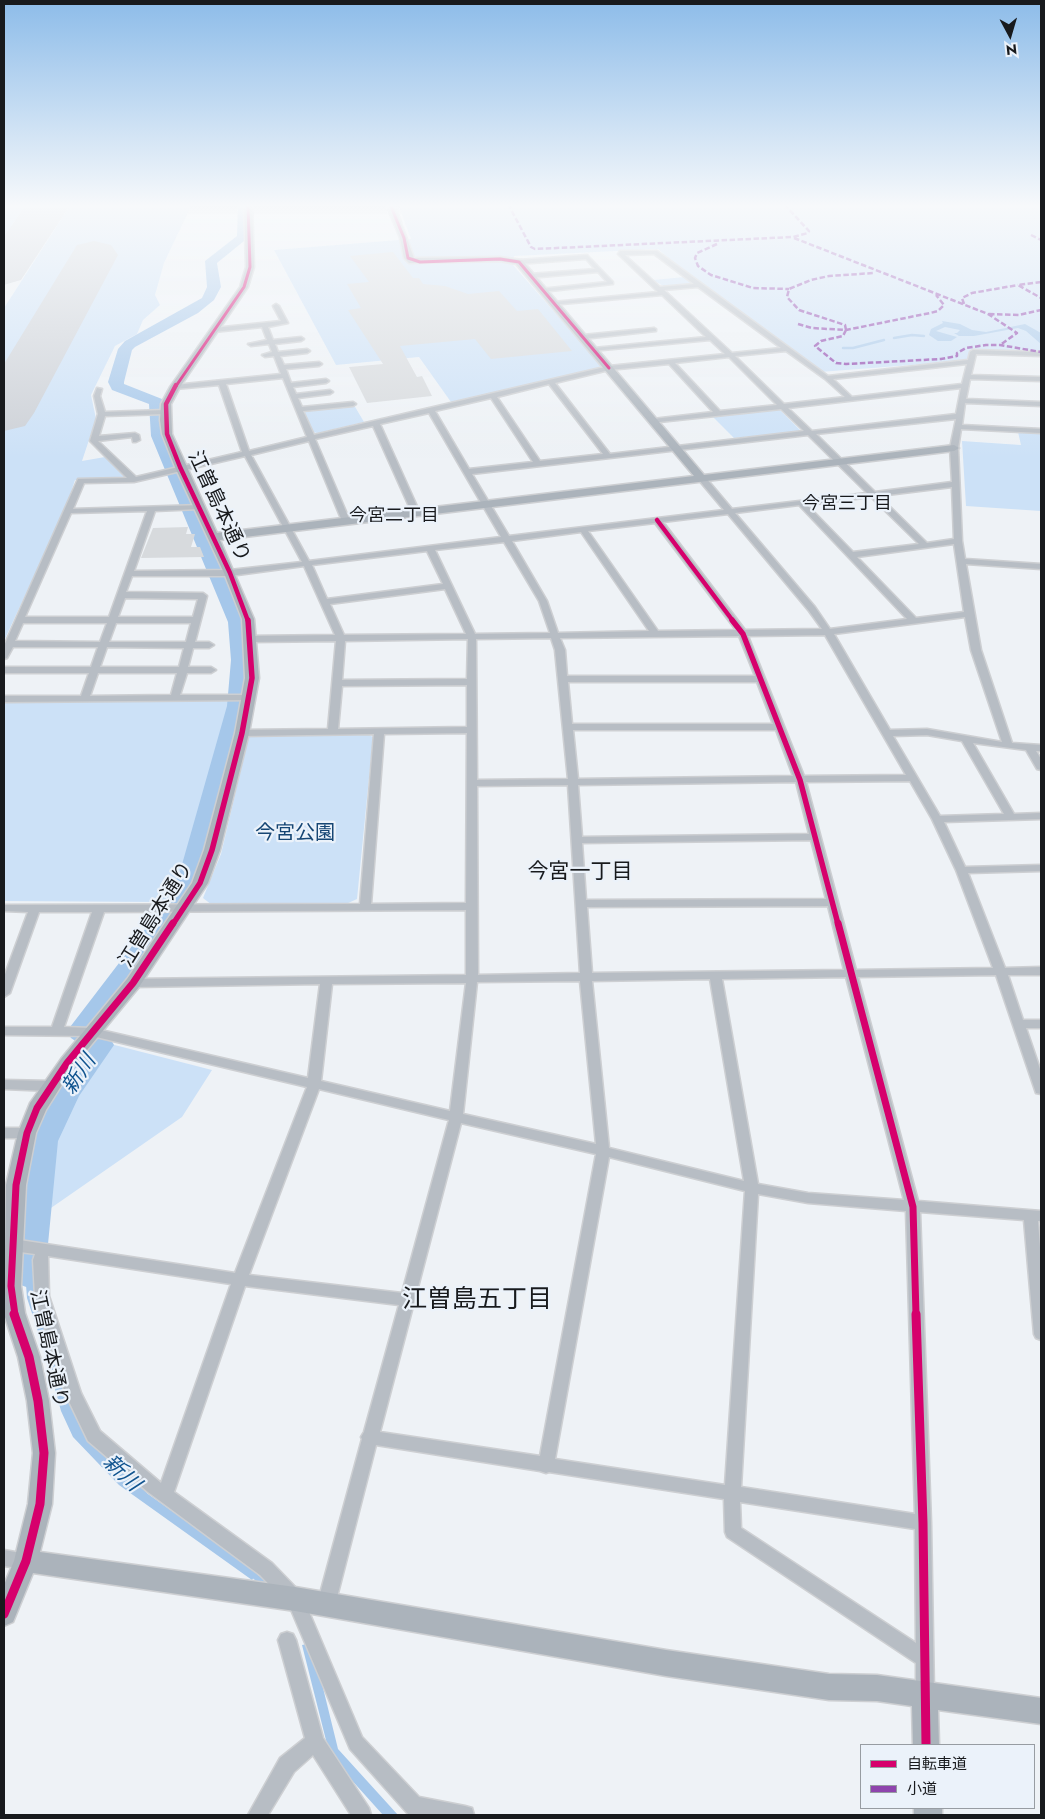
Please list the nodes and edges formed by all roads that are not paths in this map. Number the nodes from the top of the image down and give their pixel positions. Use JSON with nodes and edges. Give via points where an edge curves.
{"nodes":[{"id":1,"x":242,"y":289,"type":"edge"},
{"id":2,"x":553,"y":289,"type":"edge"},
{"id":3,"x":658,"y":289,"type":"edge"},
{"id":4,"x":671,"y":289,"type":"edge"},
{"id":5,"x":704,"y":289,"type":"edge"},
{"id":6,"x":542,"y":290,"type":"joint"},
{"id":7,"x":660,"y":291,"type":"junction"},
{"id":8,"x":553,"y":304,"type":"junction"},
{"id":9,"x":276,"y":306,"type":"dead end"},
{"id":10,"x":264,"y":325,"type":"junction"},
{"id":11,"x":214,"y":330,"type":"junction"},
{"id":12,"x":654,"y":330,"type":"dead end"},
{"id":13,"x":583,"y":338,"type":"junction"},
{"id":14,"x":711,"y":338,"type":"junction"},
{"id":15,"x":301,"y":339,"type":"dead end"},
{"id":16,"x":270,"y":342,"type":"junction"},
{"id":17,"x":252,"y":344,"type":"dead end"},
{"id":18,"x":787,"y":349,"type":"junction"},
{"id":19,"x":594,"y":350,"type":"junction"},
{"id":20,"x":307,"y":351,"type":"dead end"},
{"id":21,"x":276,"y":354,"type":"junction"},
{"id":22,"x":1041,"y":354,"type":"edge"},
{"id":23,"x":730,"y":355,"type":"junction"},
{"id":24,"x":265,"y":356,"type":"dead end"},
{"id":25,"x":670,"y":361,"type":"junction"},
{"id":26,"x":970,"y":362,"type":"junction"},
{"id":27,"x":319,"y":364,"type":"dead end"},
{"id":28,"x":281,"y":368,"type":"junction"},
{"id":29,"x":609,"y":368,"type":"junction"},
{"id":30,"x":284,"y":376,"type":"junction"},
{"id":31,"x":967,"y":377,"type":"junction"},
{"id":32,"x":827,"y":378,"type":"junction"},
{"id":33,"x":1041,"y":379,"type":"edge"},
{"id":34,"x":326,"y":381,"type":"dead end"},
{"id":35,"x":550,"y":381,"type":"junction"},
{"id":36,"x":222,"y":382,"type":"junction"},
{"id":37,"x":288,"y":385,"type":"junction"},
{"id":38,"x":964,"y":386,"type":"junction"},
{"id":39,"x":175,"y":387,"type":"junction"},
{"id":40,"x":99,"y":389,"type":"dead end"},
{"id":41,"x":330,"y":392,"type":"dead end"},
{"id":42,"x":492,"y":394,"type":"junction"},
{"id":43,"x":293,"y":396,"type":"junction"},
{"id":44,"x":850,"y":398,"type":"junction"},
{"id":45,"x":962,"y":401,"type":"junction"},
{"id":46,"x":353,"y":404,"type":"dead end"},
{"id":47,"x":1041,"y":404,"type":"edge"},
{"id":48,"x":782,"y":406,"type":"junction"},
{"id":49,"x":430,"y":409,"type":"junction"},
{"id":50,"x":298,"y":410,"type":"junction"},
{"id":51,"x":165,"y":412,"type":"junction"},
{"id":52,"x":102,"y":414,"type":"junction"},
{"id":53,"x":718,"y":414,"type":"junction"},
{"id":54,"x":959,"y":416,"type":"junction"},
{"id":55,"x":653,"y":421,"type":"junction"},
{"id":56,"x":375,"y":422,"type":"junction"},
{"id":57,"x":957,"y":427,"type":"junction"},
{"id":58,"x":1041,"y":431,"type":"edge"},
{"id":59,"x":809,"y":433,"type":"junction"},
{"id":60,"x":95,"y":438,"type":"junction"},
{"id":61,"x":310,"y":438,"type":"junction"},
{"id":62,"x":136,"y":440,"type":"dead end"},
{"id":63,"x":676,"y":448,"type":"junction"},
{"id":64,"x":954,"y":448,"type":"junction"},
{"id":65,"x":246,"y":452,"type":"junction"},
{"id":66,"x":608,"y":456,"type":"junction"},
{"id":67,"x":838,"y":462,"type":"junction"},
{"id":68,"x":538,"y":464,"type":"junction"},
{"id":69,"x":180,"y":467,"type":"junction"},
{"id":70,"x":467,"y":472,"type":"junction"},
{"id":71,"x":702,"y":479,"type":"junction"},
{"id":72,"x":134,"y":480,"type":"junction"},
{"id":73,"x":954,"y":484,"type":"junction"},
{"id":74,"x":872,"y":494,"type":"junction"},
{"id":75,"x":802,"y":503,"type":"junction"},
{"id":76,"x":487,"y":505,"type":"junction"},
{"id":77,"x":200,"y":507,"type":"junction"},
{"id":78,"x":151,"y":510,"type":"junction"},
{"id":79,"x":69,"y":511,"type":"junction"},
{"id":80,"x":730,"y":511,"type":"junction"},
{"id":81,"x":416,"y":513,"type":"junction"},
{"id":82,"x":657,"y":520,"type":"junction"},
{"id":83,"x":346,"y":521,"type":"junction"},
{"id":84,"x":286,"y":529,"type":"junction"},
{"id":85,"x":583,"y":530,"type":"junction"},
{"id":86,"x":213,"y":537,"type":"junction"},
{"id":87,"x":507,"y":540,"type":"junction"},
{"id":88,"x":958,"y":541,"type":"junction"},
{"id":89,"x":926,"y":546,"type":"junction"},
{"id":90,"x":430,"y":550,"type":"junction"},
{"id":91,"x":851,"y":555,"type":"junction"},
{"id":92,"x":962,"y":561,"type":"junction"},
{"id":93,"x":307,"y":564,"type":"junction"},
{"id":94,"x":1041,"y":566,"type":"edge"},
{"id":95,"x":128,"y":574,"type":"junction"},
{"id":96,"x":230,"y":574,"type":"junction"},
{"id":97,"x":448,"y":586,"type":"junction"},
{"id":98,"x":121,"y":595,"type":"junction"},
{"id":99,"x":324,"y":602,"type":"junction"},
{"id":100,"x":969,"y":614,"type":"junction"},
{"id":101,"x":20,"y":620,"type":"junction"},
{"id":102,"x":113,"y":620,"type":"junction"},
{"id":103,"x":196,"y":620,"type":"junction"},
{"id":104,"x":914,"y":621,"type":"junction"},
{"id":105,"x":828,"y":632,"type":"junction"},
{"id":106,"x":655,"y":634,"type":"junction"},
{"id":107,"x":743,"y":634,"type":"junction"},
{"id":108,"x":472,"y":636,"type":"junction"},
{"id":109,"x":557,"y":636,"type":"junction"},
{"id":110,"x":341,"y":638,"type":"junction"},
{"id":111,"x":251,"y":639,"type":"junction"},
{"id":112,"x":9,"y":644,"type":"junction"},
{"id":113,"x":104,"y":645,"type":"junction"},
{"id":114,"x":190,"y":645,"type":"junction"},
{"id":115,"x":209,"y":645,"type":"dead end"},
{"id":116,"x":4,"y":656,"type":"edge"},
{"id":117,"x":4,"y":670,"type":"edge"},
{"id":118,"x":95,"y":670,"type":"junction"},
{"id":119,"x":182,"y":670,"type":"junction"},
{"id":120,"x":211,"y":670,"type":"dead end"},
{"id":121,"x":563,"y":679,"type":"junction"},
{"id":122,"x":761,"y":679,"type":"junction"},
{"id":123,"x":472,"y":682,"type":"junction"},
{"id":124,"x":338,"y":683,"type":"junction"},
{"id":125,"x":85,"y":698,"type":"junction"},
{"id":126,"x":175,"y":698,"type":"junction"},
{"id":127,"x":249,"y":698,"type":"junction"},
{"id":128,"x":4,"y":699,"type":"edge"},
{"id":129,"x":780,"y":726,"type":"junction"},
{"id":130,"x":568,"y":727,"type":"junction"},
{"id":131,"x":472,"y":730,"type":"junction"},
{"id":132,"x":379,"y":731,"type":"junction"},
{"id":133,"x":242,"y":732,"type":"junction"},
{"id":134,"x":333,"y":732,"type":"junction"},
{"id":135,"x":887,"y":733,"type":"junction"},
{"id":136,"x":965,"y":738,"type":"junction"},
{"id":137,"x":1008,"y":746,"type":"junction"},
{"id":138,"x":1029,"y":747,"type":"junction"},
{"id":139,"x":1041,"y":748,"type":"edge"},
{"id":140,"x":1041,"y":767,"type":"edge"},
{"id":141,"x":913,"y":778,"type":"junction"},
{"id":142,"x":800,"y":780,"type":"junction"},
{"id":143,"x":573,"y":782,"type":"junction"},
{"id":144,"x":472,"y":783,"type":"junction"},
{"id":145,"x":1041,"y":816,"type":"edge"},
{"id":146,"x":1011,"y":817,"type":"junction"},
{"id":147,"x":937,"y":818,"type":"junction"},
{"id":148,"x":816,"y":837,"type":"junction"},
{"id":149,"x":577,"y":840,"type":"junction"},
{"id":150,"x":1041,"y":868,"type":"edge"},
{"id":151,"x":961,"y":870,"type":"junction"},
{"id":152,"x":832,"y":902,"type":"junction"},
{"id":153,"x":582,"y":904,"type":"junction"},
{"id":154,"x":471,"y":906,"type":"junction"},
{"id":155,"x":4,"y":908,"type":"edge"},
{"id":156,"x":35,"y":908,"type":"junction"},
{"id":157,"x":365,"y":908,"type":"junction"},
{"id":158,"x":99,"y":909,"type":"junction"},
{"id":159,"x":184,"y":910,"type":"junction"},
{"id":160,"x":1041,"y":971,"type":"edge"},
{"id":161,"x":1001,"y":972,"type":"junction"},
{"id":162,"x":853,"y":974,"type":"junction"},
{"id":163,"x":586,"y":977,"type":"junction"},
{"id":164,"x":716,"y":977,"type":"junction"},
{"id":165,"x":472,"y":978,"type":"junction"},
{"id":166,"x":326,"y":981,"type":"junction"},
{"id":167,"x":133,"y":983,"type":"junction"},
{"id":168,"x":4,"y":993,"type":"edge"},
{"id":169,"x":1019,"y":1024,"type":"junction"},
{"id":170,"x":1041,"y":1024,"type":"edge"},
{"id":171,"x":4,"y":1031,"type":"edge"},
{"id":172,"x":56,"y":1032,"type":"junction"},
{"id":173,"x":92,"y":1032,"type":"junction"},
{"id":174,"x":4,"y":1084,"type":"edge"},
{"id":175,"x":314,"y":1085,"type":"junction"},
{"id":176,"x":1040,"y":1085,"type":"edge"},
{"id":177,"x":51,"y":1086,"type":"junction"},
{"id":178,"x":456,"y":1117,"type":"junction"},
{"id":179,"x":4,"y":1133,"type":"edge"},
{"id":180,"x":27,"y":1133,"type":"junction"},
{"id":181,"x":603,"y":1151,"type":"junction"},
{"id":182,"x":10,"y":1185,"type":"edge"},
{"id":183,"x":752,"y":1188,"type":"junction"},
{"id":184,"x":913,"y":1207,"type":"junction"},
{"id":185,"x":1036,"y":1215,"type":"edge"},
{"id":186,"x":9,"y":1247,"type":"edge"},
{"id":187,"x":43,"y":1249,"type":"junction"},
{"id":188,"x":240,"y":1280,"type":"junction"},
{"id":189,"x":408,"y":1300,"type":"junction"},
{"id":190,"x":1041,"y":1334,"type":"edge"},
{"id":191,"x":369,"y":1437,"type":"junction"},
{"id":192,"x":546,"y":1466,"type":"junction"},
{"id":193,"x":732,"y":1494,"type":"junction"},
{"id":194,"x":165,"y":1495,"type":"junction"},
{"id":195,"x":923,"y":1523,"type":"junction"},
{"id":196,"x":15,"y":1560,"type":"edge"},
{"id":197,"x":294,"y":1599,"type":"junction"},
{"id":198,"x":326,"y":1605,"type":"junction"},
{"id":199,"x":4,"y":1614,"type":"edge"},
{"id":200,"x":287,"y":1640,"type":"dead end"},
{"id":201,"x":923,"y":1658,"type":"junction"},
{"id":202,"x":925,"y":1694,"type":"junction"},
{"id":203,"x":1041,"y":1711,"type":"edge"},
{"id":204,"x":315,"y":1742,"type":"junction"},
{"id":205,"x":926,"y":1744,"type":"edge"},
{"id":206,"x":418,"y":1811,"type":"edge"},
{"id":207,"x":257,"y":1815,"type":"edge"},
{"id":208,"x":362,"y":1815,"type":"edge"},
{"id":209,"x":465,"y":1815,"type":"edge"}],
"edges":[{"from":1,"to":11,"type":"street","name":"江曽島本通り"},
{"from":2,"to":6,"type":"street"},
{"from":3,"to":7,"type":"street"},
{"from":4,"to":7,"type":"street"},
{"from":5,"to":18,"type":"street"},
{"from":6,"to":8,"type":"street"},
{"from":7,"to":8,"type":"street"},
{"from":7,"to":14,"type":"street"},
{"from":8,"to":13,"type":"street"},
{"from":9,"to":10,"type":"street","via":[[285,323]]},
{"from":10,"to":11,"type":"street"},
{"from":10,"to":16,"type":"street"},
{"from":11,"to":39,"type":"street","name":"江曽島本通り"},
{"from":12,"to":13,"type":"street"},
{"from":13,"to":19,"type":"street"},
{"from":14,"to":19,"type":"street"},
{"from":14,"to":23,"type":"street"},
{"from":15,"to":16,"type":"street"},
{"from":16,"to":17,"type":"street"},
{"from":16,"to":21,"type":"street"},
{"from":18,"to":23,"type":"street"},
{"from":18,"to":32,"type":"street"},
{"from":19,"to":29,"type":"street"},
{"from":20,"to":21,"type":"street"},
{"from":21,"to":24,"type":"street"},
{"from":21,"to":28,"type":"street"},
{"from":22,"to":26,"type":"street","via":[[974,352]]},
{"from":23,"to":25,"type":"street"},
{"from":23,"to":48,"type":"street"},
{"from":25,"to":29,"type":"street"},
{"from":25,"to":53,"type":"street"},
{"from":26,"to":31,"type":"street"},
{"from":26,"to":32,"type":"street"},
{"from":27,"to":28,"type":"street"},
{"from":28,"to":30,"type":"street"},
{"from":29,"to":35,"type":"street"},
{"from":29,"to":55,"type":"street"},
{"from":30,"to":36,"type":"street"},
{"from":30,"to":37,"type":"street"},
{"from":31,"to":33,"type":"street"},
{"from":31,"to":38,"type":"street"},
{"from":32,"to":44,"type":"street"},
{"from":34,"to":37,"type":"street"},
{"from":35,"to":42,"type":"street"},
{"from":35,"to":66,"type":"street"},
{"from":36,"to":39,"type":"street"},
{"from":36,"to":65,"type":"street"},
{"from":37,"to":43,"type":"street"},
{"from":38,"to":44,"type":"street"},
{"from":38,"to":45,"type":"street"},
{"from":39,"to":51,"type":"street","name":"江曽島本通り"},
{"from":40,"to":52,"type":"street","via":[[96,396]]},
{"from":41,"to":43,"type":"street"},
{"from":42,"to":49,"type":"street"},
{"from":42,"to":68,"type":"street"},
{"from":43,"to":50,"type":"street"},
{"from":44,"to":48,"type":"street"},
{"from":45,"to":47,"type":"street"},
{"from":45,"to":54,"type":"street"},
{"from":46,"to":50,"type":"street"},
{"from":48,"to":53,"type":"street"},
{"from":48,"to":59,"type":"street"},
{"from":49,"to":56,"type":"street"},
{"from":49,"to":70,"type":"street"},
{"from":50,"to":61,"type":"street"},
{"from":51,"to":52,"type":"street"},
{"from":51,"to":69,"type":"street","name":"江曽島本通り","via":[[167,434]]},
{"from":52,"to":60,"type":"street"},
{"from":53,"to":55,"type":"street"},
{"from":54,"to":57,"type":"street"},
{"from":54,"to":59,"type":"street"},
{"from":55,"to":63,"type":"street"},
{"from":56,"to":61,"type":"street"},
{"from":56,"to":81,"type":"street"},
{"from":57,"to":58,"type":"street"},
{"from":57,"to":64,"type":"street"},
{"from":59,"to":63,"type":"street"},
{"from":59,"to":67,"type":"street"},
{"from":60,"to":62,"type":"street","via":[[135,434]]},
{"from":60,"to":72,"type":"street","via":[[94,441]]},
{"from":61,"to":65,"type":"street"},
{"from":61,"to":83,"type":"street"},
{"from":63,"to":66,"type":"street"},
{"from":63,"to":71,"type":"street"},
{"from":64,"to":67,"type":"street"},
{"from":64,"to":73,"type":"street"},
{"from":65,"to":69,"type":"street"},
{"from":65,"to":84,"type":"street"},
{"from":66,"to":68,"type":"street"},
{"from":67,"to":71,"type":"street"},
{"from":67,"to":74,"type":"street"},
{"from":68,"to":70,"type":"street"},
{"from":69,"to":72,"type":"street"},
{"from":69,"to":77,"type":"street","name":"江曽島本通り"},
{"from":70,"to":76,"type":"street"},
{"from":71,"to":76,"type":"street"},
{"from":71,"to":80,"type":"street"},
{"from":72,"to":79,"type":"street","via":[[81,481]]},
{"from":73,"to":74,"type":"street"},
{"from":73,"to":88,"type":"street"},
{"from":74,"to":75,"type":"street"},
{"from":74,"to":89,"type":"street"},
{"from":75,"to":80,"type":"street"},
{"from":75,"to":91,"type":"street"},
{"from":76,"to":81,"type":"street"},
{"from":76,"to":87,"type":"street"},
{"from":77,"to":78,"type":"street"},
{"from":77,"to":86,"type":"street","name":"江曽島本通り"},
{"from":78,"to":79,"type":"street"},
{"from":78,"to":95,"type":"street"},
{"from":79,"to":101,"type":"street"},
{"from":80,"to":82,"type":"street"},
{"from":80,"to":105,"type":"street"},
{"from":81,"to":83,"type":"street"},
{"from":82,"to":85,"type":"street"},
{"from":82,"to":107,"type":"street"},
{"from":83,"to":84,"type":"street"},
{"from":84,"to":86,"type":"street"},
{"from":84,"to":93,"type":"street"},
{"from":85,"to":87,"type":"street"},
{"from":85,"to":106,"type":"street"},
{"from":86,"to":96,"type":"street","name":"江曽島本通り"},
{"from":87,"to":90,"type":"street"},
{"from":87,"to":109,"type":"street","via":[[543,601]]},
{"from":88,"to":89,"type":"street"},
{"from":88,"to":92,"type":"street"},
{"from":89,"to":91,"type":"street"},
{"from":90,"to":93,"type":"street"},
{"from":90,"to":97,"type":"street"},
{"from":91,"to":104,"type":"street"},
{"from":92,"to":94,"type":"street"},
{"from":92,"to":100,"type":"street"},
{"from":93,"to":96,"type":"street"},
{"from":93,"to":99,"type":"street"},
{"from":95,"to":96,"type":"street"},
{"from":95,"to":98,"type":"street"},
{"from":96,"to":111,"type":"street","name":"江曽島本通り","via":[[248,619]]},
{"from":97,"to":99,"type":"street"},
{"from":97,"to":108,"type":"street"},
{"from":98,"to":102,"type":"street"},
{"from":98,"to":103,"type":"street","via":[[203,596]]},
{"from":99,"to":110,"type":"street"},
{"from":100,"to":104,"type":"street"},
{"from":100,"to":137,"type":"street","via":[[976,650]]},
{"from":101,"to":102,"type":"street"},
{"from":101,"to":112,"type":"street"},
{"from":102,"to":103,"type":"street"},
{"from":102,"to":113,"type":"street"},
{"from":103,"to":114,"type":"street"},
{"from":104,"to":105,"type":"street"},
{"from":105,"to":107,"type":"street"},
{"from":105,"to":135,"type":"street"},
{"from":106,"to":107,"type":"street"},
{"from":106,"to":109,"type":"street"},
{"from":107,"to":122,"type":"street"},
{"from":108,"to":109,"type":"street"},
{"from":108,"to":110,"type":"street"},
{"from":108,"to":123,"type":"street"},
{"from":109,"to":121,"type":"street"},
{"from":110,"to":111,"type":"street"},
{"from":110,"to":124,"type":"street"},
{"from":111,"to":127,"type":"street","name":"江曽島本通り"},
{"from":112,"to":113,"type":"street"},
{"from":112,"to":116,"type":"street"},
{"from":113,"to":114,"type":"street"},
{"from":113,"to":118,"type":"street"},
{"from":114,"to":115,"type":"street"},
{"from":114,"to":119,"type":"street"},
{"from":117,"to":118,"type":"street"},
{"from":118,"to":119,"type":"street"},
{"from":118,"to":125,"type":"street"},
{"from":119,"to":120,"type":"street"},
{"from":119,"to":126,"type":"street"},
{"from":121,"to":122,"type":"street"},
{"from":121,"to":130,"type":"street"},
{"from":122,"to":129,"type":"street"},
{"from":123,"to":124,"type":"street"},
{"from":123,"to":131,"type":"street"},
{"from":124,"to":134,"type":"street"},
{"from":125,"to":126,"type":"street"},
{"from":125,"to":128,"type":"street"},
{"from":126,"to":127,"type":"street"},
{"from":127,"to":133,"type":"street","name":"江曽島本通り"},
{"from":129,"to":130,"type":"street"},
{"from":129,"to":142,"type":"street"},
{"from":130,"to":143,"type":"street"},
{"from":131,"to":132,"type":"street"},
{"from":131,"to":144,"type":"street"},
{"from":132,"to":134,"type":"street"},
{"from":132,"to":157,"type":"street"},
{"from":133,"to":134,"type":"street"},
{"from":133,"to":159,"type":"street","name":"江曽島本通り","via":[[208,862]]},
{"from":135,"to":136,"type":"street","via":[[927,732]]},
{"from":135,"to":141,"type":"street"},
{"from":136,"to":137,"type":"street"},
{"from":136,"to":146,"type":"street"},
{"from":137,"to":138,"type":"street"},
{"from":138,"to":139,"type":"street"},
{"from":138,"to":140,"type":"street"},
{"from":141,"to":142,"type":"street"},
{"from":141,"to":147,"type":"street"},
{"from":142,"to":143,"type":"street"},
{"from":142,"to":148,"type":"street"},
{"from":143,"to":144,"type":"street"},
{"from":143,"to":149,"type":"street"},
{"from":144,"to":154,"type":"street"},
{"from":145,"to":146,"type":"street"},
{"from":146,"to":147,"type":"street"},
{"from":147,"to":151,"type":"street"},
{"from":148,"to":149,"type":"street"},
{"from":148,"to":152,"type":"street"},
{"from":149,"to":153,"type":"street"},
{"from":150,"to":151,"type":"street"},
{"from":151,"to":161,"type":"street"},
{"from":152,"to":153,"type":"street"},
{"from":152,"to":162,"type":"street"},
{"from":153,"to":163,"type":"street"},
{"from":154,"to":157,"type":"street"},
{"from":154,"to":165,"type":"street"},
{"from":155,"to":156,"type":"street"},
{"from":156,"to":158,"type":"street"},
{"from":156,"to":168,"type":"street"},
{"from":157,"to":159,"type":"street"},
{"from":158,"to":159,"type":"street"},
{"from":158,"to":172,"type":"street"},
{"from":159,"to":167,"type":"street","name":"江曽島本通り"},
{"from":160,"to":161,"type":"street"},
{"from":161,"to":162,"type":"street"},
{"from":161,"to":169,"type":"street"},
{"from":162,"to":164,"type":"street"},
{"from":162,"to":184,"type":"street"},
{"from":163,"to":164,"type":"street"},
{"from":163,"to":165,"type":"street"},
{"from":163,"to":181,"type":"street"},
{"from":164,"to":183,"type":"street"},
{"from":165,"to":166,"type":"street"},
{"from":165,"to":178,"type":"street"},
{"from":166,"to":167,"type":"street"},
{"from":166,"to":175,"type":"street"},
{"from":167,"to":173,"type":"street","name":"江曽島本通り"},
{"from":169,"to":170,"type":"street"},
{"from":169,"to":176,"type":"street"},
{"from":171,"to":172,"type":"street"},
{"from":172,"to":173,"type":"street"},
{"from":173,"to":175,"type":"street"},
{"from":173,"to":177,"type":"street","name":"江曽島本通り"},
{"from":174,"to":177,"type":"street"},
{"from":175,"to":178,"type":"street"},
{"from":175,"to":188,"type":"street"},
{"from":177,"to":180,"type":"street","name":"江曽島本通り"},
{"from":178,"to":181,"type":"street"},
{"from":178,"to":189,"type":"street"},
{"from":179,"to":180,"type":"street"},
{"from":180,"to":182,"type":"street","name":"江曽島本通り"},
{"from":181,"to":183,"type":"street"},
{"from":181,"to":192,"type":"street"},
{"from":182,"to":186,"type":"street","name":"江曽島本通り"},
{"from":183,"to":184,"type":"street","via":[[808,1198]]},
{"from":183,"to":193,"type":"street"},
{"from":184,"to":185,"type":"street"},
{"from":184,"to":195,"type":"street"},
{"from":185,"to":190,"type":"street"},
{"from":186,"to":187,"type":"street"},
{"from":186,"to":196,"type":"street","name":"江曽島本通り","via":[[14,1313],[29,1357],[44,1453],[40,1504]]},
{"from":187,"to":188,"type":"street"},
{"from":187,"to":194,"type":"street","via":[[40,1260],[42,1296],[72,1393],[94,1436]]},
{"from":188,"to":189,"type":"street"},
{"from":188,"to":194,"type":"street"},
{"from":189,"to":191,"type":"street"},
{"from":191,"to":192,"type":"street"},
{"from":191,"to":198,"type":"street"},
{"from":192,"to":193,"type":"street"},
{"from":193,"to":195,"type":"street"},
{"from":193,"to":201,"type":"street","via":[[733,1532]]},
{"from":194,"to":197,"type":"street","via":[[266,1569]]},
{"from":195,"to":201,"type":"street"},
{"from":196,"to":197,"type":"street"},
{"from":196,"to":199,"type":"street","name":"江曽島本通り"},
{"from":197,"to":198,"type":"street"},
{"from":197,"to":206,"type":"street","via":[[356,1743]]},
{"from":198,"to":202,"type":"street","via":[[666,1663],[829,1687]]},
{"from":200,"to":204,"type":"street"},
{"from":201,"to":202,"type":"street"},
{"from":202,"to":203,"type":"street"},
{"from":202,"to":205,"type":"street"},
{"from":204,"to":207,"type":"street","via":[[286,1766]]},
{"from":204,"to":208,"type":"street"},
{"from":206,"to":209,"type":"street"}]}
